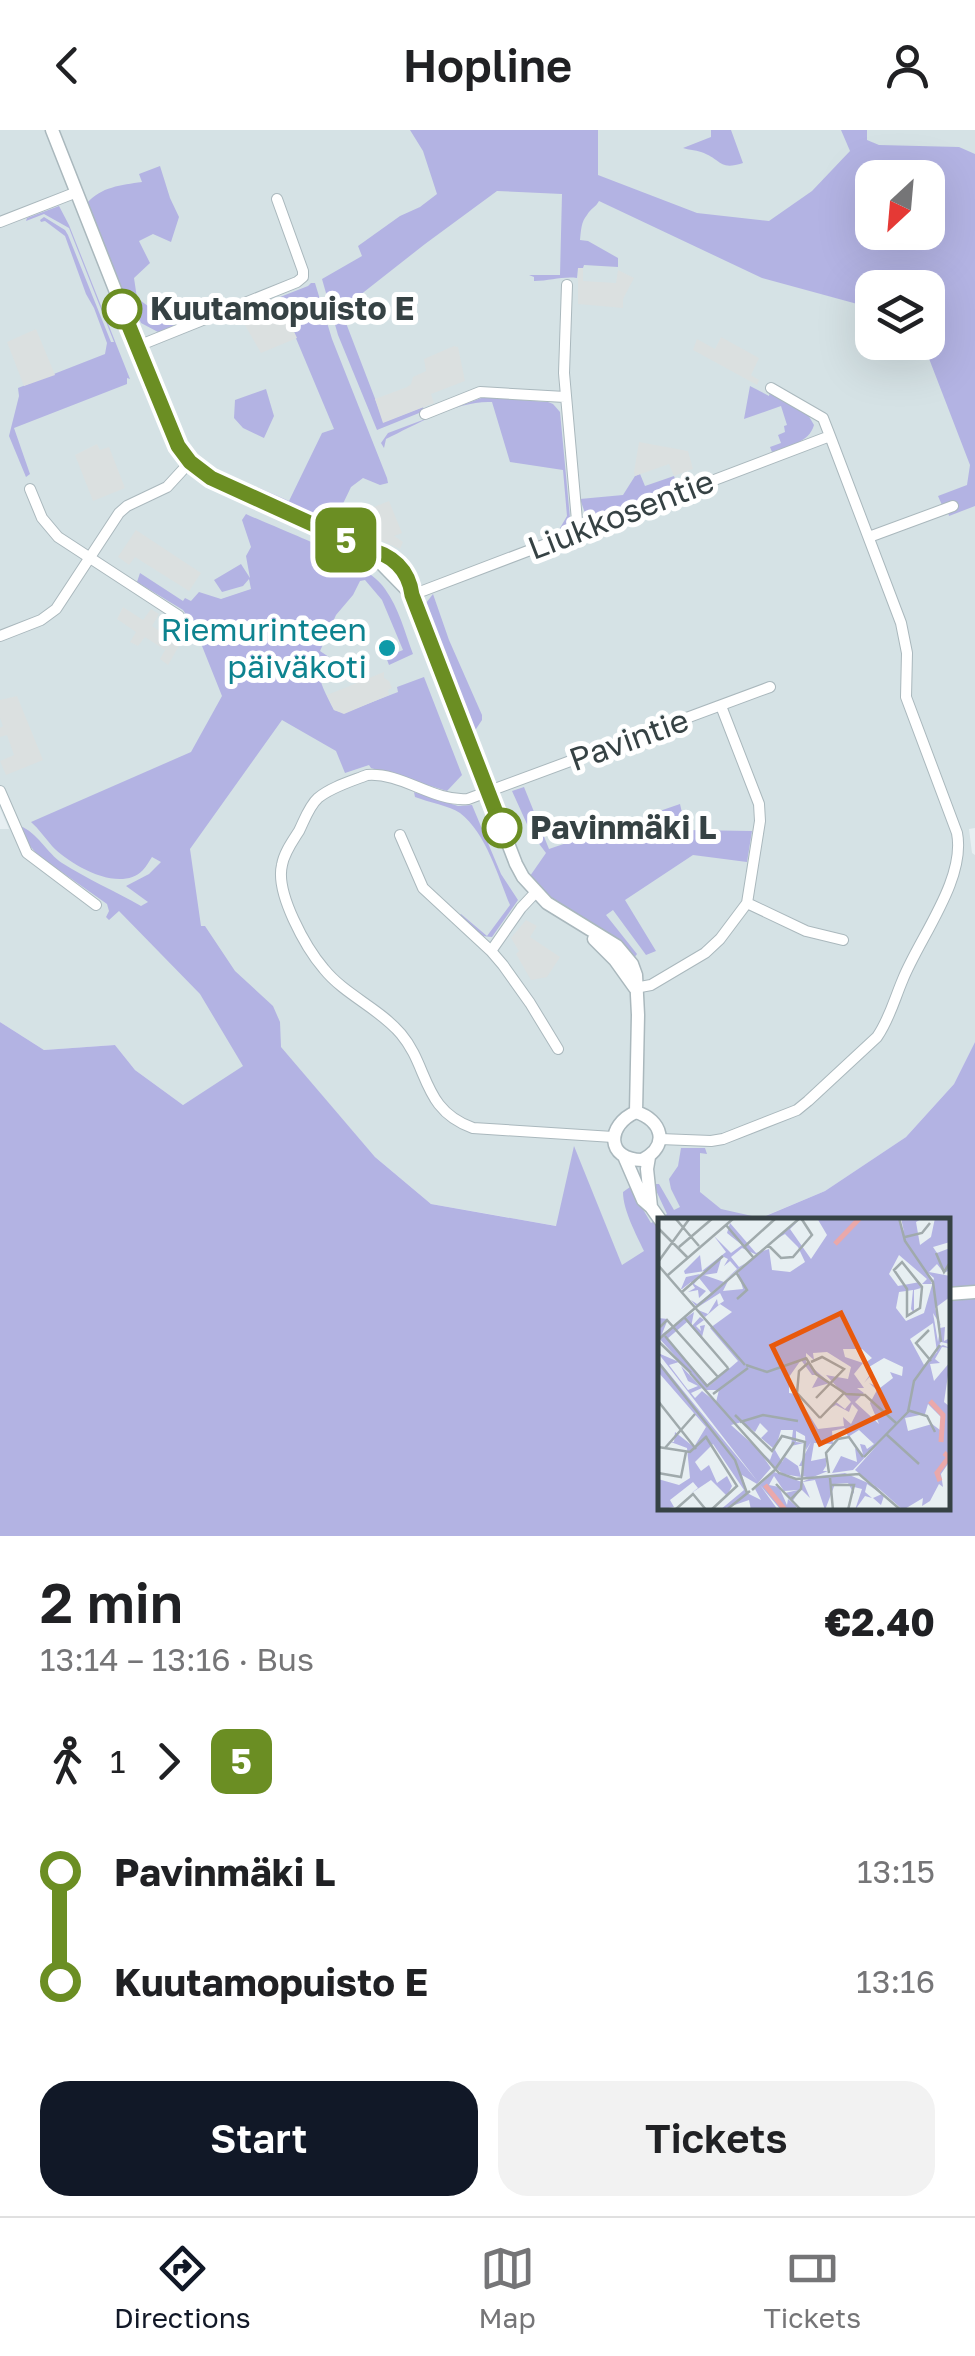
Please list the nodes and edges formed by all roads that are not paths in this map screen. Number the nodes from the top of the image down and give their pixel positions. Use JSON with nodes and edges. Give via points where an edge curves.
{"nodes":[{"id":1,"x":52,"y":130,"type":"edge"},
{"id":2,"x":76,"y":192,"type":"junction"},
{"id":3,"x":276,"y":198,"type":"dead end"},
{"id":4,"x":0,"y":222,"type":"edge"},
{"id":5,"x":568,"y":285,"type":"dead end"},
{"id":6,"x":138,"y":346,"type":"junction"},
{"id":7,"x":772,"y":388,"type":"dead end"},
{"id":8,"x":565,"y":396,"type":"junction"},
{"id":9,"x":425,"y":414,"type":"dead end"},
{"id":10,"x":830,"y":436,"type":"junction"},
{"id":11,"x":190,"y":462,"type":"junction"},
{"id":12,"x":30,"y":489,"type":"dead end"},
{"id":13,"x":953,"y":506,"type":"dead end"},
{"id":14,"x":578,"y":532,"type":"junction"},
{"id":15,"x":870,"y":537,"type":"junction"},
{"id":16,"x":90,"y":557,"type":"junction"},
{"id":17,"x":412,"y":595,"type":"junction"},
{"id":18,"x":179,"y":616,"type":"dead end"},
{"id":19,"x":0,"y":636,"type":"edge"},
{"id":20,"x":770,"y":686,"type":"dead end"},
{"id":21,"x":720,"y":706,"type":"junction"},
{"id":22,"x":0,"y":791,"type":"edge"},
{"id":23,"x":488,"y":792,"type":"junction"},
{"id":24,"x":400,"y":836,"type":"dead end"},
{"id":25,"x":536,"y":892,"type":"junction"},
{"id":26,"x":747,"y":902,"type":"junction"},
{"id":27,"x":96,"y":905,"type":"dead end"},
{"id":28,"x":843,"y":940,"type":"dead end"},
{"id":29,"x":491,"y":951,"type":"junction"},
{"id":30,"x":635,"y":988,"type":"junction"},
{"id":31,"x":558,"y":1050,"type":"dead end"},
{"id":32,"x":636,"y":1112,"type":"junction"},
{"id":33,"x":613,"y":1138,"type":"junction"},
{"id":34,"x":660,"y":1139,"type":"junction"},
{"id":35,"x":624,"y":1156,"type":"junction"},
{"id":36,"x":649,"y":1156,"type":"junction"},
{"id":37,"x":651,"y":1207,"type":"junction"},
{"id":38,"x":659,"y":1218,"type":"edge"},
{"id":39,"x":975,"y":1292,"type":"edge"},
{"id":40,"x":950,"y":1294,"type":"edge"}],
"edges":[{"from":1,"to":2,"type":"street"},
{"from":2,"to":4,"type":"street"},
{"from":2,"to":6,"type":"street"},
{"from":3,"to":6,"type":"street","via":[[303,276]]},
{"from":5,"to":8,"type":"street"},
{"from":6,"to":11,"type":"street"},
{"from":7,"to":10,"type":"street","via":[[823,418]]},
{"from":8,"to":9,"type":"street","via":[[480,392]]},
{"from":8,"to":14,"type":"street"},
{"from":10,"to":14,"type":"street","name":"Liukkosentie"},
{"from":10,"to":15,"type":"street"},
{"from":11,"to":16,"type":"street","via":[[166,487],[119,513]]},
{"from":11,"to":17,"type":"street","via":[[211,478],[381,552],[402,568]]},
{"from":12,"to":16,"type":"street","via":[[48,528]]},
{"from":13,"to":15,"type":"street"},
{"from":14,"to":17,"type":"street","name":"Liukkosentie"},
{"from":15,"to":34,"type":"street","via":[[905,639],[906,698],[957,833],[952,879],[885,1025],[808,1101],[723,1139]]},
{"from":16,"to":18,"type":"street"},
{"from":16,"to":19,"type":"street","via":[[49,616]]},
{"from":17,"to":23,"type":"street"},
{"from":20,"to":21,"type":"street","name":"Pavintie"},
{"from":21,"to":23,"type":"street","name":"Pavintie"},
{"from":21,"to":26,"type":"street","via":[[759,804]]},
{"from":22,"to":27,"type":"street","via":[[27,853]]},
{"from":23,"to":25,"type":"street","via":[[516,864]]},
{"from":23,"to":33,"type":"street","name":"Pavintie","via":[[457,800],[374,774],[320,796],[281,866],[286,904],[324,969],[403,1036],[440,1106],[462,1124]]},
{"from":24,"to":29,"type":"street","via":[[423,888]]},
{"from":25,"to":29,"type":"street"},
{"from":25,"to":30,"type":"street","via":[[626,954]]},
{"from":26,"to":28,"type":"street","via":[[806,931]]},
{"from":26,"to":30,"type":"street","via":[[705,953]]},
{"from":29,"to":31,"type":"street"},
{"from":30,"to":32,"type":"street"},
{"from":32,"to":33,"type":"street","via":[[619,1123]]},
{"from":32,"to":34,"type":"street","via":[[656,1125]]},
{"from":33,"to":35,"type":"street"},
{"from":34,"to":36,"type":"street"},
{"from":35,"to":36,"type":"street"},
{"from":35,"to":37,"type":"street"},
{"from":36,"to":37,"type":"street"},
{"from":37,"to":38,"type":"street"},
{"from":39,"to":40,"type":"street"}]}
